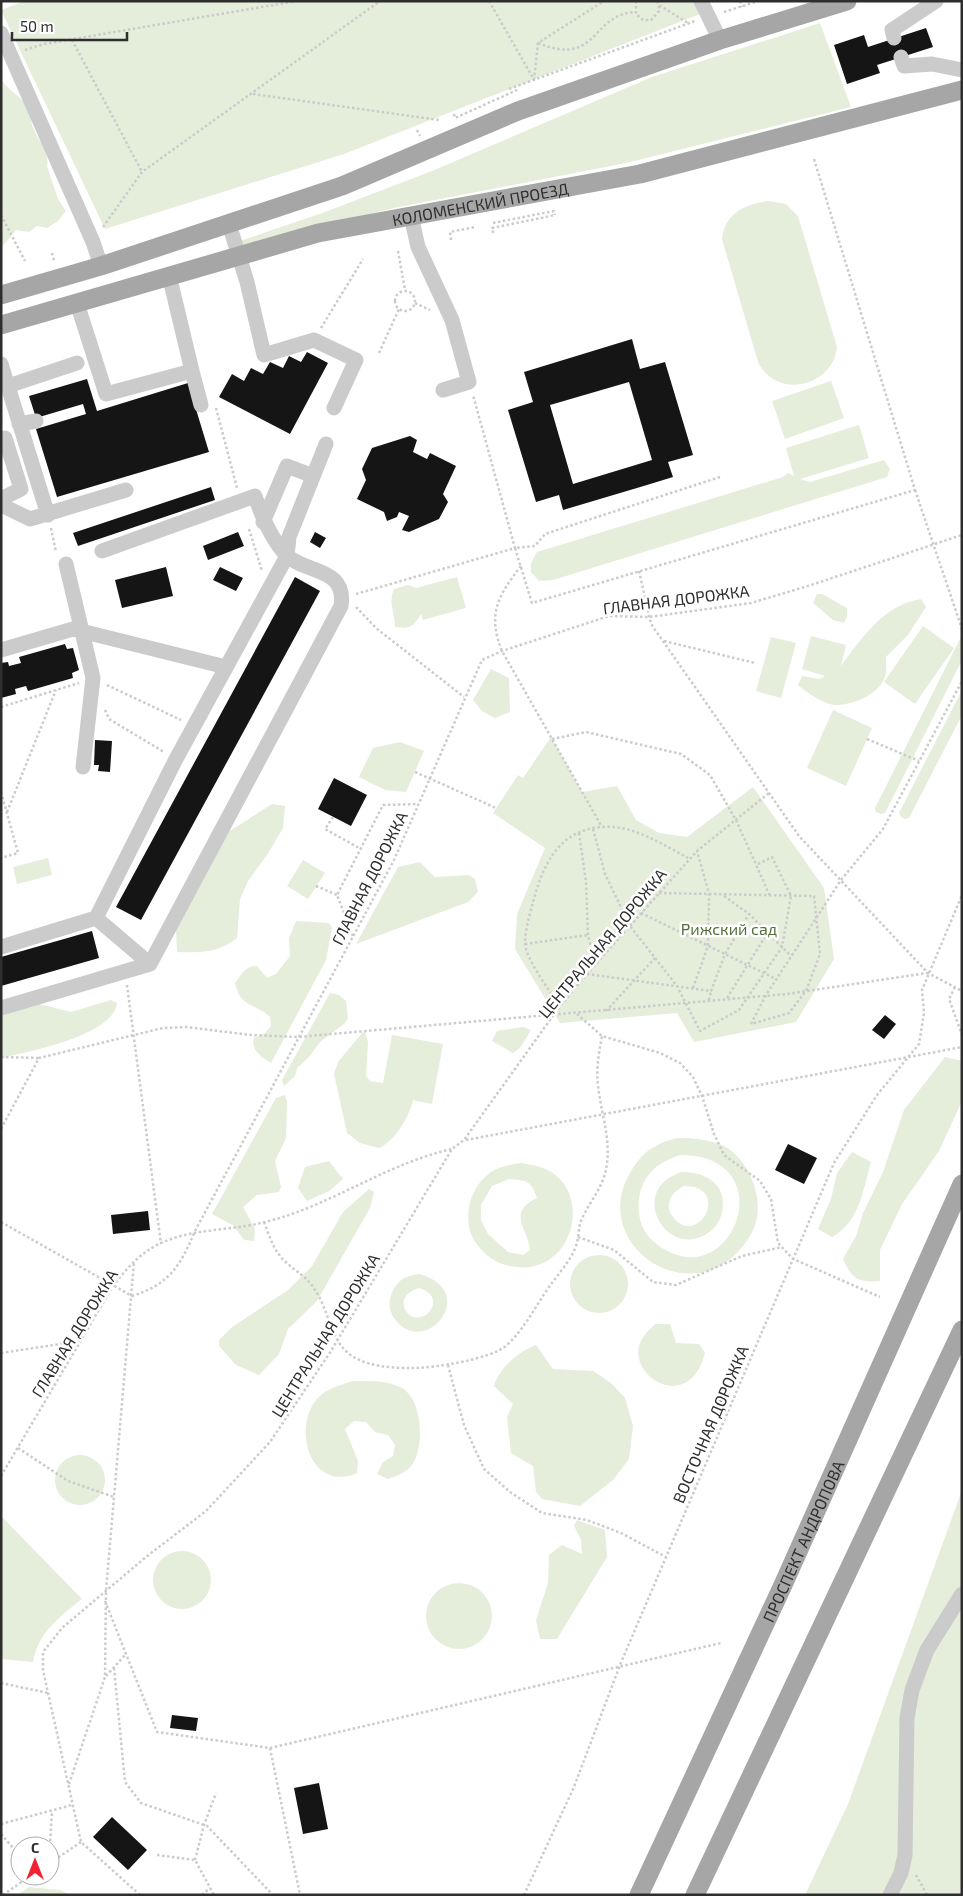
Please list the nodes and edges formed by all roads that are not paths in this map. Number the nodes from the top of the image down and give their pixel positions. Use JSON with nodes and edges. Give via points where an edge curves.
{"nodes":[{"id":1,"x":702,"y":1,"type":"edge"},
{"id":2,"x":847,"y":1,"type":"edge"},
{"id":3,"x":936,"y":1,"type":"edge"},
{"id":4,"x":1,"y":33,"type":"edge"},
{"id":5,"x":894,"y":38,"type":"dead end"},
{"id":6,"x":720,"y":40,"type":"junction"},
{"id":7,"x":901,"y":58,"type":"dead end"},
{"id":8,"x":962,"y":70,"type":"edge"},
{"id":9,"x":962,"y":90,"type":"edge"},
{"id":10,"x":411,"y":216,"type":"junction"},
{"id":11,"x":229,"y":224,"type":"junction"},
{"id":12,"x":239,"y":256,"type":"junction"},
{"id":13,"x":101,"y":266,"type":"junction"},
{"id":14,"x":169,"y":275,"type":"junction"},
{"id":15,"x":1,"y":295,"type":"edge"},
{"id":16,"x":77,"y":304,"type":"junction"},
{"id":17,"x":1,"y":325,"type":"edge"},
{"id":18,"x":77,"y":363,"type":"dead end"},
{"id":19,"x":1,"y":364,"type":"edge"},
{"id":20,"x":192,"y":370,"type":"junction"},
{"id":21,"x":8,"y":386,"type":"junction"},
{"id":22,"x":443,"y":390,"type":"dead end"},
{"id":23,"x":201,"y":405,"type":"dead end"},
{"id":24,"x":334,"y":408,"type":"dead end"},
{"id":25,"x":36,"y":421,"type":"dead end"},
{"id":26,"x":19,"y":424,"type":"junction"},
{"id":27,"x":1,"y":439,"type":"edge"},
{"id":28,"x":326,"y":444,"type":"dead end"},
{"id":29,"x":313,"y":476,"type":"junction"},
{"id":30,"x":126,"y":490,"type":"dead end"},
{"id":31,"x":1,"y":499,"type":"edge"},
{"id":32,"x":1,"y":505,"type":"edge"},
{"id":33,"x":48,"y":515,"type":"junction"},
{"id":34,"x":263,"y":522,"type":"junction"},
{"id":35,"x":102,"y":551,"type":"dead end"},
{"id":36,"x":287,"y":556,"type":"junction"},
{"id":37,"x":66,"y":564,"type":"dead end"},
{"id":38,"x":83,"y":631,"type":"junction"},
{"id":39,"x":1,"y":650,"type":"edge"},
{"id":40,"x":226,"y":667,"type":"junction"},
{"id":41,"x":82,"y":767,"type":"dead end"},
{"id":42,"x":96,"y":918,"type":"junction"},
{"id":43,"x":1,"y":947,"type":"edge"},
{"id":44,"x":150,"y":964,"type":"junction"},
{"id":45,"x":1,"y":1008,"type":"edge"},
{"id":46,"x":962,"y":1184,"type":"edge"},
{"id":47,"x":962,"y":1330,"type":"edge"},
{"id":48,"x":962,"y":1594,"type":"edge"},
{"id":49,"x":639,"y":1895,"type":"edge"},
{"id":50,"x":695,"y":1895,"type":"edge"},
{"id":51,"x":890,"y":1895,"type":"edge"}],
"edges":[{"from":1,"to":6,"type":"street"},
{"from":2,"to":6,"type":"main road"},
{"from":3,"to":5,"type":"street","via":[[892,30]]},
{"from":4,"to":13,"type":"street"},
{"from":6,"to":11,"type":"main road","via":[[518,111],[342,186]]},
{"from":7,"to":8,"type":"street","via":[[904,66],[932,64]]},
{"from":9,"to":10,"type":"main road","name":"КОЛОМЕНСКИЙ ПРОЕЗД","via":[[640,174]]},
{"from":10,"to":12,"type":"main road","name":"КОЛОМЕНСКИЙ ПРОЕЗД","via":[[318,233]]},
{"from":10,"to":22,"type":"street","via":[[418,247],[452,320],[469,382]]},
{"from":11,"to":12,"type":"street"},
{"from":11,"to":13,"type":"main road"},
{"from":12,"to":14,"type":"main road","name":"КОЛОМЕНСКИЙ ПРОЕЗД"},
{"from":12,"to":24,"type":"street","via":[[264,355],[314,340],[356,360]]},
{"from":13,"to":15,"type":"main road"},
{"from":14,"to":16,"type":"main road","name":"КОЛОМЕНСКИЙ ПРОЕЗД"},
{"from":14,"to":20,"type":"street"},
{"from":16,"to":17,"type":"main road","name":"КОЛОМЕНСКИЙ ПРОЕЗД"},
{"from":16,"to":20,"type":"street","via":[[106,394]]},
{"from":18,"to":21,"type":"street"},
{"from":19,"to":21,"type":"street"},
{"from":20,"to":23,"type":"street"},
{"from":21,"to":26,"type":"street"},
{"from":25,"to":26,"type":"street"},
{"from":26,"to":33,"type":"street"},
{"from":27,"to":31,"type":"street","via":[[4,438],[21,489]]},
{"from":28,"to":29,"type":"street"},
{"from":29,"to":34,"type":"street","via":[[287,466]]},
{"from":29,"to":36,"type":"street","via":[[288,537]]},
{"from":30,"to":33,"type":"street"},
{"from":32,"to":33,"type":"street","via":[[30,519]]},
{"from":34,"to":35,"type":"street","via":[[255,496]]},
{"from":34,"to":36,"type":"street"},
{"from":36,"to":40,"type":"street"},
{"from":36,"to":44,"type":"street","via":[[335,579],[345,598]]},
{"from":37,"to":38,"type":"street"},
{"from":38,"to":39,"type":"street","via":[[73,629]]},
{"from":38,"to":40,"type":"street"},
{"from":38,"to":41,"type":"street","via":[[93,678]]},
{"from":40,"to":42,"type":"street"},
{"from":42,"to":43,"type":"street"},
{"from":42,"to":44,"type":"street"},
{"from":44,"to":45,"type":"street"},
{"from":46,"to":49,"type":"main road","name":"ПРОСПЕКТ АНДРОПОВА","via":[[783,1585]]},
{"from":47,"to":50,"type":"main road"},
{"from":48,"to":51,"type":"street","via":[[927,1650],[912,1690],[906,1718],[905,1854],[901,1873]]}]}
